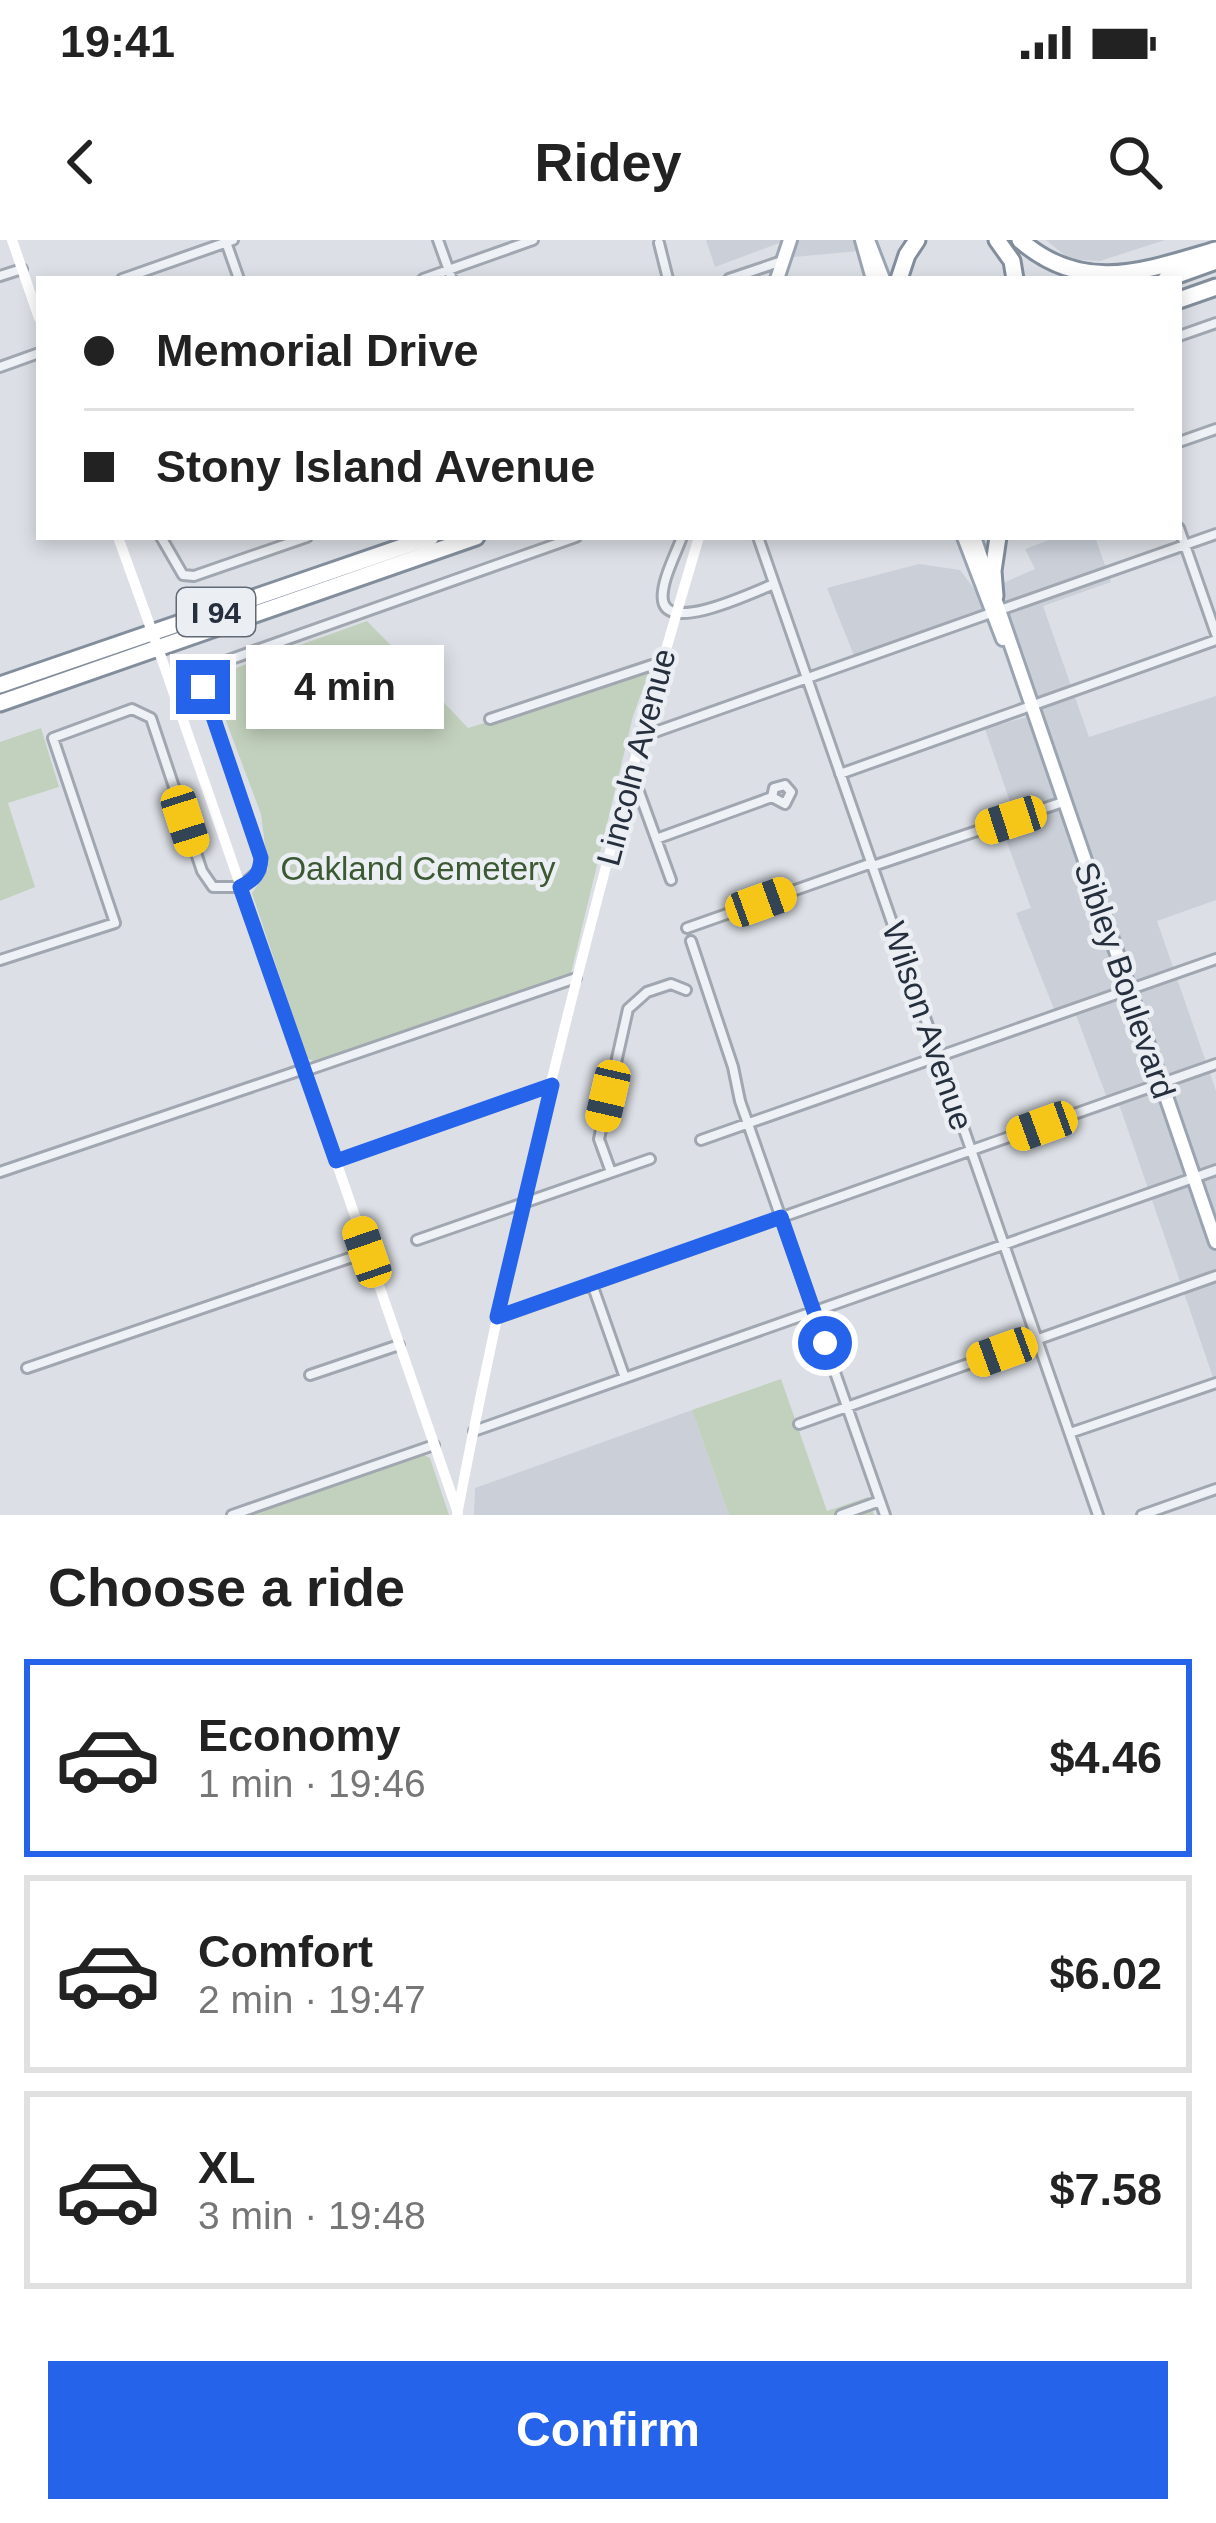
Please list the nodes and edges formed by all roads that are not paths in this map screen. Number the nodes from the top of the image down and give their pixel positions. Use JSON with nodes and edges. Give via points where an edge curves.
{"nodes":[{"id":1,"x":12,"y":240,"type":"edge"},
{"id":2,"x":438,"y":240,"type":"edge"},
{"id":3,"x":532,"y":240,"type":"edge"},
{"id":4,"x":790,"y":240,"type":"edge"},
{"id":5,"x":865,"y":240,"type":"edge"},
{"id":6,"x":917,"y":240,"type":"edge"},
{"id":7,"x":997,"y":240,"type":"edge"},
{"id":8,"x":1020,"y":240,"type":"edge"},
{"id":9,"x":230,"y":241,"type":"edge"},
{"id":10,"x":659,"y":243,"type":"dead end"},
{"id":11,"x":1216,"y":250,"type":"edge"},
{"id":12,"x":783,"y":260,"type":"junction"},
{"id":13,"x":1216,"y":261,"type":"edge"},
{"id":14,"x":22,"y":268,"type":"junction"},
{"id":15,"x":451,"y":274,"type":"edge"},
{"id":16,"x":0,"y":276,"type":"edge"},
{"id":17,"x":131,"y":276,"type":"edge"},
{"id":18,"x":238,"y":276,"type":"edge"},
{"id":19,"x":667,"y":276,"type":"edge"},
{"id":20,"x":738,"y":276,"type":"edge"},
{"id":21,"x":778,"y":276,"type":"edge"},
{"id":22,"x":872,"y":276,"type":"edge"},
{"id":23,"x":883,"y":276,"type":"edge"},
{"id":24,"x":900,"y":276,"type":"edge"},
{"id":25,"x":1014,"y":276,"type":"edge"},
{"id":26,"x":1174,"y":276,"type":"edge"},
{"id":27,"x":1216,"y":282,"type":"edge"},
{"id":28,"x":1182,"y":289,"type":"edge"},
{"id":29,"x":1182,"y":299,"type":"edge"},
{"id":30,"x":36,"y":306,"type":"edge"},
{"id":31,"x":1216,"y":323,"type":"edge"},
{"id":32,"x":1182,"y":335,"type":"edge"},
{"id":33,"x":36,"y":354,"type":"edge"},
{"id":34,"x":0,"y":367,"type":"edge"},
{"id":35,"x":1216,"y":429,"type":"edge"},
{"id":36,"x":1182,"y":441,"type":"edge"},
{"id":37,"x":1216,"y":534,"type":"edge"},
{"id":38,"x":1182,"y":536,"type":"edge"},
{"id":39,"x":119,"y":540,"type":"edge"},
{"id":40,"x":162,"y":540,"type":"edge"},
{"id":41,"x":300,"y":540,"type":"edge"},
{"id":42,"x":419,"y":540,"type":"edge"},
{"id":43,"x":467,"y":540,"type":"edge"},
{"id":44,"x":568,"y":540,"type":"edge"},
{"id":45,"x":681,"y":540,"type":"edge"},
{"id":46,"x":698,"y":540,"type":"edge"},
{"id":47,"x":759,"y":540,"type":"edge"},
{"id":48,"x":965,"y":540,"type":"edge"},
{"id":49,"x":975,"y":540,"type":"edge"},
{"id":50,"x":998,"y":540,"type":"edge"},
{"id":51,"x":1185,"y":544,"type":"junction"},
{"id":52,"x":774,"y":584,"type":"junction"},
{"id":53,"x":995,"y":606,"type":"junction"},
{"id":54,"x":676,"y":614,"type":"junction"},
{"id":55,"x":1216,"y":637,"type":"edge"},
{"id":56,"x":661,"y":662,"type":"junction"},
{"id":57,"x":807,"y":679,"type":"junction"},
{"id":58,"x":0,"y":685,"type":"edge"},
{"id":59,"x":0,"y":703,"type":"edge"},
{"id":60,"x":1030,"y":706,"type":"junction"},
{"id":61,"x":490,"y":719,"type":"dead end"},
{"id":62,"x":639,"y":738,"type":"junction"},
{"id":63,"x":839,"y":774,"type":"junction"},
{"id":64,"x":626,"y":790,"type":"junction"},
{"id":65,"x":772,"y":797,"type":"dead end"},
{"id":66,"x":1063,"y":802,"type":"junction"},
{"id":67,"x":656,"y":839,"type":"junction"},
{"id":68,"x":872,"y":865,"type":"junction"},
{"id":69,"x":671,"y":880,"type":"dead end"},
{"id":70,"x":240,"y":887,"type":"junction"},
{"id":71,"x":687,"y":928,"type":"dead end"},
{"id":72,"x":691,"y":941,"type":"dead end"},
{"id":73,"x":1216,"y":959,"type":"edge"},
{"id":74,"x":0,"y":960,"type":"edge"},
{"id":75,"x":578,"y":977,"type":"junction"},
{"id":76,"x":1128,"y":989,"type":"junction"},
{"id":77,"x":686,"y":990,"type":"dead end"},
{"id":78,"x":938,"y":1056,"type":"junction"},
{"id":79,"x":1216,"y":1064,"type":"edge"},
{"id":80,"x":305,"y":1070,"type":"junction"},
{"id":81,"x":1161,"y":1084,"type":"junction"},
{"id":82,"x":552,"y":1085,"type":"junction"},
{"id":83,"x":748,"y":1124,"type":"junction"},
{"id":84,"x":701,"y":1140,"type":"dead end"},
{"id":85,"x":971,"y":1150,"type":"junction"},
{"id":86,"x":650,"y":1159,"type":"dead end"},
{"id":87,"x":336,"y":1161,"type":"junction"},
{"id":88,"x":1216,"y":1170,"type":"edge"},
{"id":89,"x":0,"y":1172,"type":"edge"},
{"id":90,"x":611,"y":1172,"type":"junction"},
{"id":91,"x":1194,"y":1178,"type":"junction"},
{"id":92,"x":521,"y":1205,"type":"junction"},
{"id":93,"x":781,"y":1217,"type":"junction"},
{"id":94,"x":417,"y":1240,"type":"dead end"},
{"id":95,"x":1216,"y":1242,"type":"edge"},
{"id":96,"x":1004,"y":1245,"type":"junction"},
{"id":97,"x":367,"y":1252,"type":"junction"},
{"id":98,"x":1216,"y":1276,"type":"edge"},
{"id":99,"x":592,"y":1284,"type":"junction"},
{"id":100,"x":814,"y":1312,"type":"junction"},
{"id":101,"x":497,"y":1317,"type":"junction"},
{"id":102,"x":1037,"y":1340,"type":"junction"},
{"id":103,"x":399,"y":1345,"type":"junction"},
{"id":104,"x":27,"y":1368,"type":"dead end"},
{"id":105,"x":310,"y":1375,"type":"dead end"},
{"id":106,"x":625,"y":1378,"type":"junction"},
{"id":107,"x":1216,"y":1383,"type":"edge"},
{"id":108,"x":847,"y":1407,"type":"junction"},
{"id":109,"x":800,"y":1424,"type":"dead end"},
{"id":110,"x":474,"y":1431,"type":"junction"},
{"id":111,"x":1070,"y":1433,"type":"junction"},
{"id":112,"x":434,"y":1445,"type":"junction"},
{"id":113,"x":468,"y":1462,"type":"junction"},
{"id":114,"x":440,"y":1463,"type":"junction"},
{"id":115,"x":1216,"y":1489,"type":"edge"},
{"id":116,"x":880,"y":1501,"type":"junction"},
{"id":117,"x":458,"y":1514,"type":"edge"},
{"id":118,"x":232,"y":1515,"type":"edge"},
{"id":119,"x":841,"y":1515,"type":"edge"},
{"id":120,"x":885,"y":1515,"type":"edge"},
{"id":121,"x":1098,"y":1515,"type":"edge"},
{"id":122,"x":1142,"y":1515,"type":"edge"}],
"edges":[{"from":1,"to":14,"type":"street"},
{"from":2,"to":15,"type":"street"},
{"from":3,"to":15,"type":"street"},
{"from":4,"to":12,"type":"main road"},
{"from":5,"to":22,"type":"main road"},
{"from":5,"to":23,"type":"main road"},
{"from":6,"to":24,"type":"highway"},
{"from":7,"to":25,"type":"highway"},
{"from":8,"to":11,"type":"highway","via":[[1048,261],[1098,274]]},
{"from":9,"to":17,"type":"street"},
{"from":9,"to":18,"type":"street"},
{"from":10,"to":19,"type":"street"},
{"from":12,"to":20,"type":"street"},
{"from":12,"to":21,"type":"main road"},
{"from":13,"to":26,"type":"highway"},
{"from":14,"to":16,"type":"street"},
{"from":14,"to":30,"type":"street"},
{"from":27,"to":28,"type":"highway"},
{"from":27,"to":29,"type":"highway"},
{"from":31,"to":32,"type":"street"},
{"from":33,"to":34,"type":"street"},
{"from":35,"to":36,"type":"street"},
{"from":37,"to":51,"type":"street"},
{"from":38,"to":51,"type":"street"},
{"from":39,"to":70,"type":"street","bridge":true},
{"from":40,"to":41,"type":"street","via":[[182,575]]},
{"from":42,"to":58,"type":"highway","number":"I 94"},
{"from":43,"to":59,"type":"highway","number":"I 94"},
{"from":44,"to":70,"type":"street","via":[[206,668],[203,687],[261,858],[260,870]]},
{"from":45,"to":54,"type":"street","via":[[663,594]]},
{"from":46,"to":54,"type":"street","name":"Lincoln Avenue"},
{"from":47,"to":52,"type":"street","name":"Wilson Avenue"},
{"from":48,"to":53,"type":"main road","name":"Sibley Boulevard"},
{"from":49,"to":53,"type":"main road","name":"Sibley Boulevard"},
{"from":50,"to":53,"type":"highway"},
{"from":51,"to":53,"type":"street"},
{"from":51,"to":55,"type":"street"},
{"from":52,"to":54,"type":"street"},
{"from":52,"to":57,"type":"street","name":"Wilson Avenue"},
{"from":53,"to":57,"type":"street"},
{"from":53,"to":60,"type":"main road","name":"Sibley Boulevard"},
{"from":54,"to":56,"type":"street","name":"Lincoln Avenue"},
{"from":55,"to":60,"type":"street"},
{"from":56,"to":61,"type":"street"},
{"from":56,"to":62,"type":"street","name":"Lincoln Avenue"},
{"from":57,"to":62,"type":"street"},
{"from":57,"to":63,"type":"street","name":"Wilson Avenue"},
{"from":60,"to":63,"type":"street"},
{"from":60,"to":66,"type":"main road","name":"Sibley Boulevard"},
{"from":62,"to":64,"type":"street","name":"Lincoln Avenue"},
{"from":63,"to":68,"type":"street","name":"Wilson Avenue"},
{"from":64,"to":67,"type":"street","via":[[639,792]]},
{"from":64,"to":75,"type":"street","name":"Lincoln Avenue"},
{"from":65,"to":67,"type":"street"},
{"from":66,"to":68,"type":"street"},
{"from":66,"to":76,"type":"main road","name":"Sibley Boulevard"},
{"from":67,"to":69,"type":"street"},
{"from":68,"to":71,"type":"street"},
{"from":68,"to":78,"type":"street","name":"Wilson Avenue"},
{"from":70,"to":74,"type":"street","via":[[213,887],[202,871],[151,718],[132,710],[52,738],[115,922]]},
{"from":70,"to":80,"type":"street"},
{"from":72,"to":83,"type":"street"},
{"from":73,"to":76,"type":"street"},
{"from":75,"to":80,"type":"street"},
{"from":75,"to":82,"type":"street","name":"Lincoln Avenue"},
{"from":76,"to":78,"type":"street"},
{"from":76,"to":81,"type":"main road","name":"Sibley Boulevard"},
{"from":77,"to":90,"type":"street","via":[[670,984],[628,1009],[599,1139]]},
{"from":78,"to":83,"type":"street"},
{"from":78,"to":85,"type":"street","name":"Wilson Avenue"},
{"from":79,"to":81,"type":"street"},
{"from":80,"to":87,"type":"street"},
{"from":80,"to":89,"type":"street"},
{"from":81,"to":85,"type":"street"},
{"from":81,"to":91,"type":"main road","name":"Sibley Boulevard"},
{"from":82,"to":87,"type":"street"},
{"from":82,"to":92,"type":"street","name":"Lincoln Avenue"},
{"from":83,"to":84,"type":"street"},
{"from":83,"to":93,"type":"street"},
{"from":85,"to":93,"type":"street"},
{"from":85,"to":96,"type":"street","name":"Wilson Avenue"},
{"from":86,"to":90,"type":"street"},
{"from":87,"to":97,"type":"street"},
{"from":88,"to":91,"type":"street"},
{"from":90,"to":92,"type":"street"},
{"from":91,"to":95,"type":"main road","name":"Sibley Boulevard"},
{"from":91,"to":96,"type":"street"},
{"from":92,"to":94,"type":"street"},
{"from":92,"to":101,"type":"street","name":"Lincoln Avenue"},
{"from":93,"to":99,"type":"street"},
{"from":93,"to":100,"type":"street"},
{"from":96,"to":100,"type":"street"},
{"from":96,"to":102,"type":"street","name":"Wilson Avenue"},
{"from":97,"to":103,"type":"street"},
{"from":97,"to":104,"type":"street"},
{"from":98,"to":102,"type":"street"},
{"from":99,"to":101,"type":"street"},
{"from":99,"to":106,"type":"street"},
{"from":100,"to":106,"type":"street"},
{"from":100,"to":108,"type":"street"},
{"from":101,"to":110,"type":"street","name":"Lincoln Avenue"},
{"from":102,"to":108,"type":"street"},
{"from":102,"to":111,"type":"street","name":"Wilson Avenue"},
{"from":103,"to":105,"type":"street"},
{"from":103,"to":112,"type":"street"},
{"from":106,"to":110,"type":"street"},
{"from":107,"to":111,"type":"street"},
{"from":108,"to":109,"type":"street"},
{"from":108,"to":116,"type":"street"},
{"from":110,"to":113,"type":"street","name":"Lincoln Avenue"},
{"from":111,"to":121,"type":"street","name":"Wilson Avenue"},
{"from":112,"to":114,"type":"street"},
{"from":112,"to":118,"type":"street"},
{"from":113,"to":114,"type":"street"},
{"from":113,"to":117,"type":"street","name":"Lincoln Avenue"},
{"from":114,"to":117,"type":"street"},
{"from":115,"to":122,"type":"street"},
{"from":116,"to":119,"type":"street"},
{"from":116,"to":120,"type":"street"}]}
